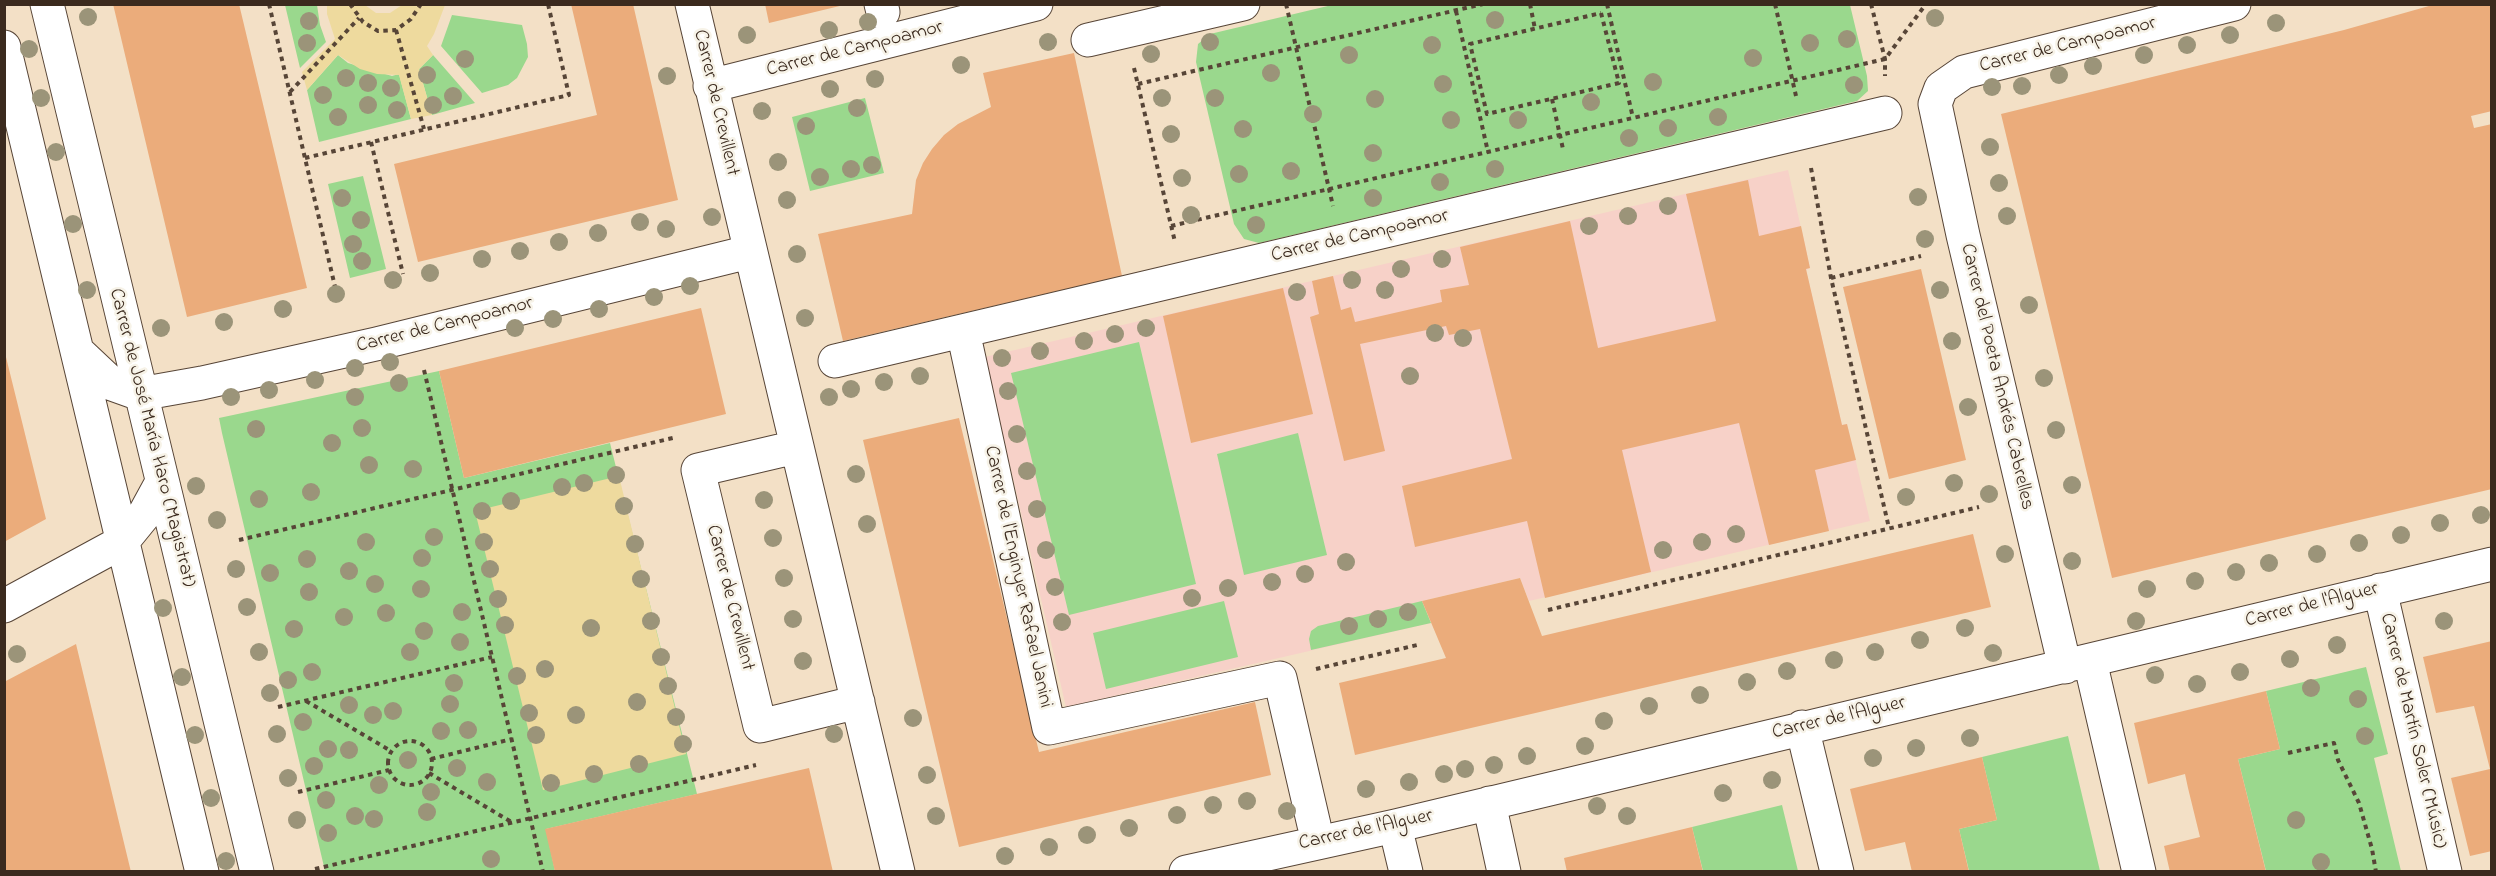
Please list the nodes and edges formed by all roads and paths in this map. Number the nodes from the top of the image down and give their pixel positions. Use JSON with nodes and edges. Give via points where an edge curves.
{"nodes":[{"id":1,"x":47,"y":4,"type":"edge"},
{"id":2,"x":269,"y":4,"type":"edge"},
{"id":3,"x":350,"y":4,"type":"edge"},
{"id":4,"x":421,"y":4,"type":"edge"},
{"id":5,"x":548,"y":4,"type":"edge"},
{"id":6,"x":692,"y":4,"type":"edge"},
{"id":7,"x":1036,"y":4,"type":"edge"},
{"id":8,"x":1243,"y":4,"type":"edge"},
{"id":9,"x":1286,"y":4,"type":"edge"},
{"id":10,"x":1483,"y":4,"type":"edge"},
{"id":11,"x":1530,"y":4,"type":"edge"},
{"id":12,"x":1607,"y":4,"type":"edge"},
{"id":13,"x":1775,"y":4,"type":"edge"},
{"id":14,"x":1871,"y":4,"type":"edge"},
{"id":15,"x":1926,"y":4,"type":"edge"},
{"id":16,"x":2234,"y":4,"type":"edge"},
{"id":17,"x":1456,"y":11,"type":"junction"},
{"id":18,"x":359,"y":18,"type":"junction"},
{"id":19,"x":1535,"y":29,"type":"junction"},
{"id":20,"x":396,"y":30,"type":"junction"},
{"id":21,"x":1125,"y":33,"type":"junction"},
{"id":22,"x":1088,"y":40,"type":"dead end"},
{"id":23,"x":4,"y":47,"type":"edge"},
{"id":24,"x":1296,"y":49,"type":"junction"},
{"id":25,"x":1885,"y":60,"type":"junction"},
{"id":26,"x":1793,"y":81,"type":"junction"},
{"id":27,"x":1138,"y":84,"type":"junction"},
{"id":28,"x":710,"y":86,"type":"junction"},
{"id":29,"x":1941,"y":88,"type":"joint"},
{"id":30,"x":290,"y":92,"type":"junction"},
{"id":31,"x":1552,"y":99,"type":"junction"},
{"id":32,"x":1885,"y":113,"type":"joint"},
{"id":33,"x":1633,"y":118,"type":"junction"},
{"id":34,"x":424,"y":129,"type":"junction"},
{"id":35,"x":1805,"y":133,"type":"junction"},
{"id":36,"x":1560,"y":137,"type":"junction"},
{"id":37,"x":371,"y":142,"type":"junction"},
{"id":38,"x":1488,"y":152,"type":"junction"},
{"id":39,"x":305,"y":158,"type":"junction"},
{"id":40,"x":1329,"y":191,"type":"junction"},
{"id":41,"x":1171,"y":226,"type":"junction"},
{"id":42,"x":749,"y":252,"type":"junction"},
{"id":43,"x":1921,"y":256,"type":"dead end"},
{"id":44,"x":403,"y":274,"type":"dead end"},
{"id":45,"x":1831,"y":278,"type":"junction"},
{"id":46,"x":1184,"y":279,"type":"junction"},
{"id":47,"x":336,"y":291,"type":"dead end"},
{"id":48,"x":963,"y":331,"type":"junction"},
{"id":49,"x":78,"y":352,"type":"junction"},
{"id":50,"x":835,"y":361,"type":"dead end"},
{"id":51,"x":423,"y":363,"type":"dead end"},
{"id":52,"x":140,"y":394,"type":"junction"},
{"id":53,"x":684,"y":436,"type":"dead end"},
{"id":54,"x":796,"y":447,"type":"junction"},
{"id":55,"x":162,"y":482,"type":"junction"},
{"id":56,"x":453,"y":490,"type":"junction"},
{"id":57,"x":1979,"y":507,"type":"dead end"},
{"id":58,"x":1889,"y":528,"type":"junction"},
{"id":59,"x":239,"y":540,"type":"dead end"},
{"id":60,"x":122,"y":542,"type":"junction"},
{"id":61,"x":2492,"y":564,"type":"edge"},
{"id":62,"x":2380,"y":590,"type":"junction"},
{"id":63,"x":4,"y":606,"type":"edge"},
{"id":64,"x":1548,"y":610,"type":"dead end"},
{"id":65,"x":1417,"y":645,"type":"dead end"},
{"id":66,"x":492,"y":657,"type":"junction"},
{"id":67,"x":2078,"y":664,"type":"junction"},
{"id":68,"x":1280,"y":678,"type":"junction"},
{"id":69,"x":305,"y":701,"type":"junction"},
{"id":70,"x":858,"y":702,"type":"junction"},
{"id":71,"x":278,"y":707,"type":"dead end"},
{"id":72,"x":1802,"y":727,"type":"junction"},
{"id":73,"x":512,"y":739,"type":"junction"},
{"id":74,"x":391,"y":751,"type":"junction"},
{"id":75,"x":2288,"y":753,"type":"dead end"},
{"id":76,"x":431,"y":759,"type":"junction"},
{"id":77,"x":761,"y":764,"type":"dead end"},
{"id":78,"x":389,"y":770,"type":"junction"},
{"id":79,"x":429,"y":773,"type":"junction"},
{"id":80,"x":298,"y":792,"type":"dead end"},
{"id":81,"x":1489,"y":803,"type":"junction"},
{"id":82,"x":531,"y":818,"type":"junction"},
{"id":83,"x":513,"y":823,"type":"junction"},
{"id":84,"x":1314,"y":825,"type":"dead end"},
{"id":85,"x":1395,"y":826,"type":"junction"},
{"id":86,"x":315,"y":869,"type":"dead end"},
{"id":87,"x":202,"y":872,"type":"edge"},
{"id":88,"x":257,"y":872,"type":"edge"},
{"id":89,"x":543,"y":872,"type":"edge"},
{"id":90,"x":898,"y":872,"type":"edge"},
{"id":91,"x":1186,"y":872,"type":"edge"},
{"id":92,"x":1406,"y":872,"type":"edge"},
{"id":93,"x":1504,"y":872,"type":"edge"},
{"id":94,"x":1837,"y":872,"type":"edge"},
{"id":95,"x":2139,"y":872,"type":"edge"},
{"id":96,"x":2376,"y":872,"type":"edge"},
{"id":97,"x":2445,"y":872,"type":"edge"}],
"edges":[{"from":1,"to":52,"type":"street","name":"Carrer de José María Haro (Magistrat)"},
{"from":2,"to":30,"type":"path"},
{"from":3,"to":18,"type":"path"},
{"from":4,"to":20,"type":"path","via":[[411,19]]},
{"from":5,"to":34,"type":"path","via":[[569,95]]},
{"from":6,"to":28,"type":"street","name":"Carrer de Crevillent"},
{"from":7,"to":28,"type":"street","name":"Carrer de Campoamor"},
{"from":8,"to":21,"type":"street"},
{"from":9,"to":24,"type":"path"},
{"from":10,"to":17,"type":"path"},
{"from":11,"to":19,"type":"path"},
{"from":12,"to":33,"type":"path"},
{"from":13,"to":26,"type":"path"},
{"from":14,"to":25,"type":"path"},
{"from":15,"to":25,"type":"path"},
{"from":16,"to":29,"type":"street","name":"Carrer de Campoamor","via":[[1964,72]]},
{"from":17,"to":24,"type":"path"},
{"from":17,"to":38,"type":"path"},
{"from":18,"to":20,"type":"path","via":[[378,31]]},
{"from":18,"to":30,"type":"path"},
{"from":19,"to":31,"type":"path","via":[[1470,44],[1487,114]]},
{"from":19,"to":31,"type":"path","via":[[1601,13],[1619,83]]},
{"from":20,"to":34,"type":"path"},
{"from":21,"to":22,"type":"street"},
{"from":21,"to":27,"type":"path"},
{"from":23,"to":49,"type":"street"},
{"from":24,"to":27,"type":"path"},
{"from":24,"to":40,"type":"path"},
{"from":25,"to":26,"type":"path"},
{"from":25,"to":32,"type":"path"},
{"from":26,"to":33,"type":"path"},
{"from":26,"to":35,"type":"path"},
{"from":27,"to":41,"type":"path"},
{"from":28,"to":42,"type":"street","name":"Carrer de Crevillent"},
{"from":29,"to":67,"type":"street","name":"Carrer del Poeta Andrés Cabrelles","via":[[1935,104],[1943,141]]},
{"from":30,"to":39,"type":"path"},
{"from":31,"to":36,"type":"path"},
{"from":32,"to":35,"type":"street","name":"Carrer de Campoamor"},
{"from":33,"to":36,"type":"path"},
{"from":34,"to":37,"type":"path"},
{"from":35,"to":45,"type":"path"},
{"from":35,"to":46,"type":"street","name":"Carrer de Campoamor"},
{"from":36,"to":38,"type":"path"},
{"from":37,"to":39,"type":"path"},
{"from":37,"to":44,"type":"path"},
{"from":38,"to":40,"type":"path"},
{"from":39,"to":47,"type":"path"},
{"from":40,"to":41,"type":"path"},
{"from":41,"to":46,"type":"path"},
{"from":42,"to":52,"type":"street","name":"Carrer de Campoamor","via":[[364,346]]},
{"from":42,"to":54,"type":"street","name":"Carrer de Crevillent"},
{"from":43,"to":45,"type":"path"},
{"from":45,"to":58,"type":"path"},
{"from":46,"to":48,"type":"street","name":"Carrer de Campoamor"},
{"from":48,"to":50,"type":"street","name":"Carrer de Campoamor"},
{"from":48,"to":68,"type":"street","name":"Carrer de l'Enginyer Rafael Janini","via":[[1049,728]]},
{"from":49,"to":52,"type":"street","via":[[112,384]]},
{"from":49,"to":60,"type":"street"},
{"from":51,"to":56,"type":"path"},
{"from":52,"to":55,"type":"street","name":"Carrer de José María Haro (Magistrat)"},
{"from":53,"to":56,"type":"path"},
{"from":54,"to":70,"type":"street","name":"Carrer de Crevillent"},
{"from":54,"to":70,"type":"street","name":"Carrer de Crevillent","via":[[698,470],[751,691],[760,726]]},
{"from":55,"to":60,"type":"street"},
{"from":55,"to":88,"type":"street","name":"Carrer de José María Haro (Magistrat)"},
{"from":56,"to":59,"type":"path"},
{"from":56,"to":66,"type":"path"},
{"from":57,"to":58,"type":"path"},
{"from":58,"to":64,"type":"path"},
{"from":60,"to":63,"type":"street"},
{"from":60,"to":87,"type":"street"},
{"from":61,"to":62,"type":"street","name":"Carrer de l'Alguer"},
{"from":62,"to":67,"type":"street","name":"Carrer de l'Alguer"},
{"from":62,"to":97,"type":"street","name":"Carrer de Martín Soler (Músic)"},
{"from":65,"to":68,"type":"path"},
{"from":66,"to":69,"type":"path"},
{"from":66,"to":73,"type":"path"},
{"from":67,"to":72,"type":"street","name":"Carrer de l'Alguer"},
{"from":67,"to":95,"type":"street","name":"Carrer del Poeta Andrés Cabrelles"},
{"from":68,"to":84,"type":"street"},
{"from":69,"to":71,"type":"path"},
{"from":69,"to":74,"type":"path"},
{"from":70,"to":90,"type":"street","name":"Carrer de Crevillent"},
{"from":72,"to":81,"type":"street","name":"Carrer de l'Alguer"},
{"from":72,"to":94,"type":"street"},
{"from":73,"to":76,"type":"path"},
{"from":73,"to":82,"type":"path"},
{"from":74,"to":76,"type":"path","via":[[412,740],[425,747]]},
{"from":74,"to":78,"type":"path"},
{"from":75,"to":96,"type":"path","via":[[2334,743],[2359,803]]},
{"from":76,"to":79,"type":"path"},
{"from":77,"to":82,"type":"path"},
{"from":78,"to":79,"type":"path","via":[[396,780],[410,784],[423,780]]},
{"from":78,"to":80,"type":"path"},
{"from":79,"to":83,"type":"path"},
{"from":81,"to":85,"type":"street","name":"Carrer de l'Alguer"},
{"from":81,"to":93,"type":"street"},
{"from":82,"to":83,"type":"path"},
{"from":82,"to":89,"type":"path"},
{"from":83,"to":86,"type":"path"},
{"from":85,"to":91,"type":"street","name":"Carrer de l'Alguer"},
{"from":85,"to":92,"type":"street"}]}
